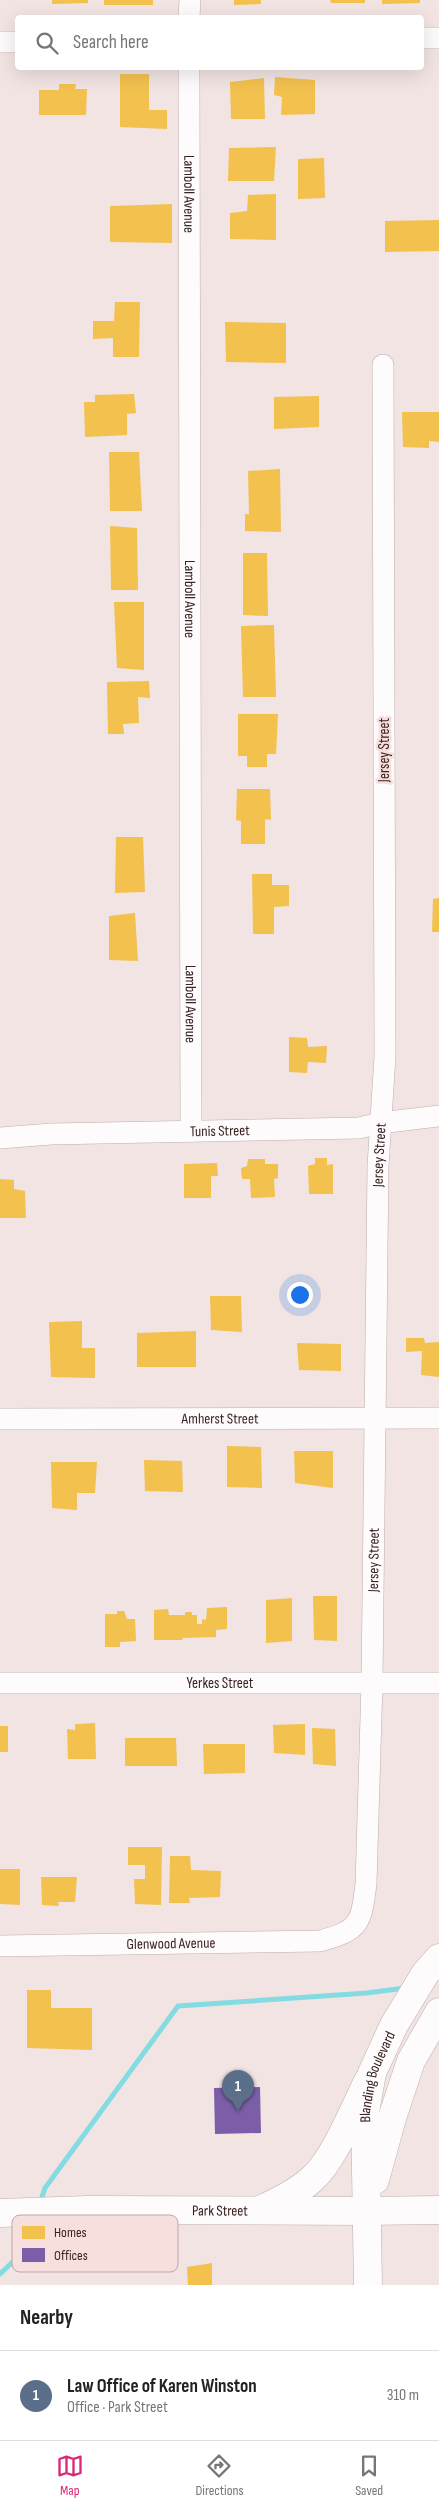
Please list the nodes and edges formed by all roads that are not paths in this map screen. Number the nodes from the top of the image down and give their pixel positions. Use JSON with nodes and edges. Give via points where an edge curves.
{"nodes":[{"id":1,"x":190,"y":0,"type":"edge"},
{"id":2,"x":190,"y":15,"type":"edge"},
{"id":3,"x":424,"y":38,"type":"edge"},
{"id":4,"x":439,"y":38,"type":"edge"},
{"id":5,"x":0,"y":42,"type":"edge"},
{"id":6,"x":15,"y":42,"type":"edge"},
{"id":7,"x":190,"y":70,"type":"edge"},
{"id":8,"x":383,"y":366,"type":"dead end"},
{"id":9,"x":439,"y":1116,"type":"edge"},
{"id":10,"x":380,"y":1123,"type":"junction"},
{"id":11,"x":191,"y":1132,"type":"junction"},
{"id":12,"x":0,"y":1138,"type":"edge"},
{"id":13,"x":376,"y":1418,"type":"junction"},
{"id":14,"x":439,"y":1418,"type":"edge"},
{"id":15,"x":0,"y":1419,"type":"edge"},
{"id":16,"x":0,"y":1683,"type":"edge"},
{"id":17,"x":372,"y":1683,"type":"junction"},
{"id":18,"x":439,"y":1683,"type":"edge"},
{"id":19,"x":342,"y":1935,"type":"joint"},
{"id":20,"x":0,"y":1946,"type":"edge"},
{"id":21,"x":439,"y":1958,"type":"edge"},
{"id":22,"x":439,"y":2012,"type":"edge"},
{"id":23,"x":372,"y":2073,"type":"junction"},
{"id":24,"x":260,"y":2210,"type":"junction"},
{"id":25,"x":439,"y":2210,"type":"edge"},
{"id":26,"x":367,"y":2211,"type":"junction"},
{"id":27,"x":7,"y":2213,"type":"edge"},
{"id":28,"x":368,"y":2285,"type":"edge"}],
"edges":[{"from":1,"to":2,"type":"street"},
{"from":3,"to":4,"type":"street"},
{"from":5,"to":6,"type":"street"},
{"from":7,"to":11,"type":"street","name":"Lamboll Avenue"},
{"from":8,"to":10,"type":"street","name":"Jersey Street","via":[[385,1056]]},
{"from":9,"to":10,"type":"street","name":"Tunis Street"},
{"from":10,"to":11,"type":"street","name":"Tunis Street","via":[[359,1128]]},
{"from":10,"to":13,"type":"street","name":"Jersey Street"},
{"from":11,"to":12,"type":"street","name":"Tunis Street"},
{"from":13,"to":14,"type":"street","name":"Amherst Street"},
{"from":13,"to":15,"type":"street","name":"Amherst Street"},
{"from":13,"to":17,"type":"street","name":"Jersey Street"},
{"from":16,"to":17,"type":"street","name":"Yerkes Street"},
{"from":17,"to":18,"type":"street","name":"Yerkes Street"},
{"from":17,"to":19,"type":"street","name":"Jersey Street","via":[[366,1884],[358,1924]]},
{"from":19,"to":20,"type":"street","name":"Glenwood Avenue","via":[[320,1941]]},
{"from":21,"to":23,"type":"main road","name":"Blanding Boulevard","via":[[425,1974],[394,2025]]},
{"from":22,"to":26,"type":"main road","name":"Blanding Boulevard","via":[[411,2062]]},
{"from":23,"to":24,"type":"main road","via":[[328,2159],[313,2179]]},
{"from":23,"to":26,"type":"main road","name":"Blanding Boulevard","via":[[365,2112]]},
{"from":24,"to":26,"type":"main road","name":"Park Street"},
{"from":24,"to":27,"type":"main road","name":"Park Street"},
{"from":25,"to":26,"type":"main road","name":"Park Street"},
{"from":26,"to":28,"type":"main road","name":"Blanding Boulevard"}]}
